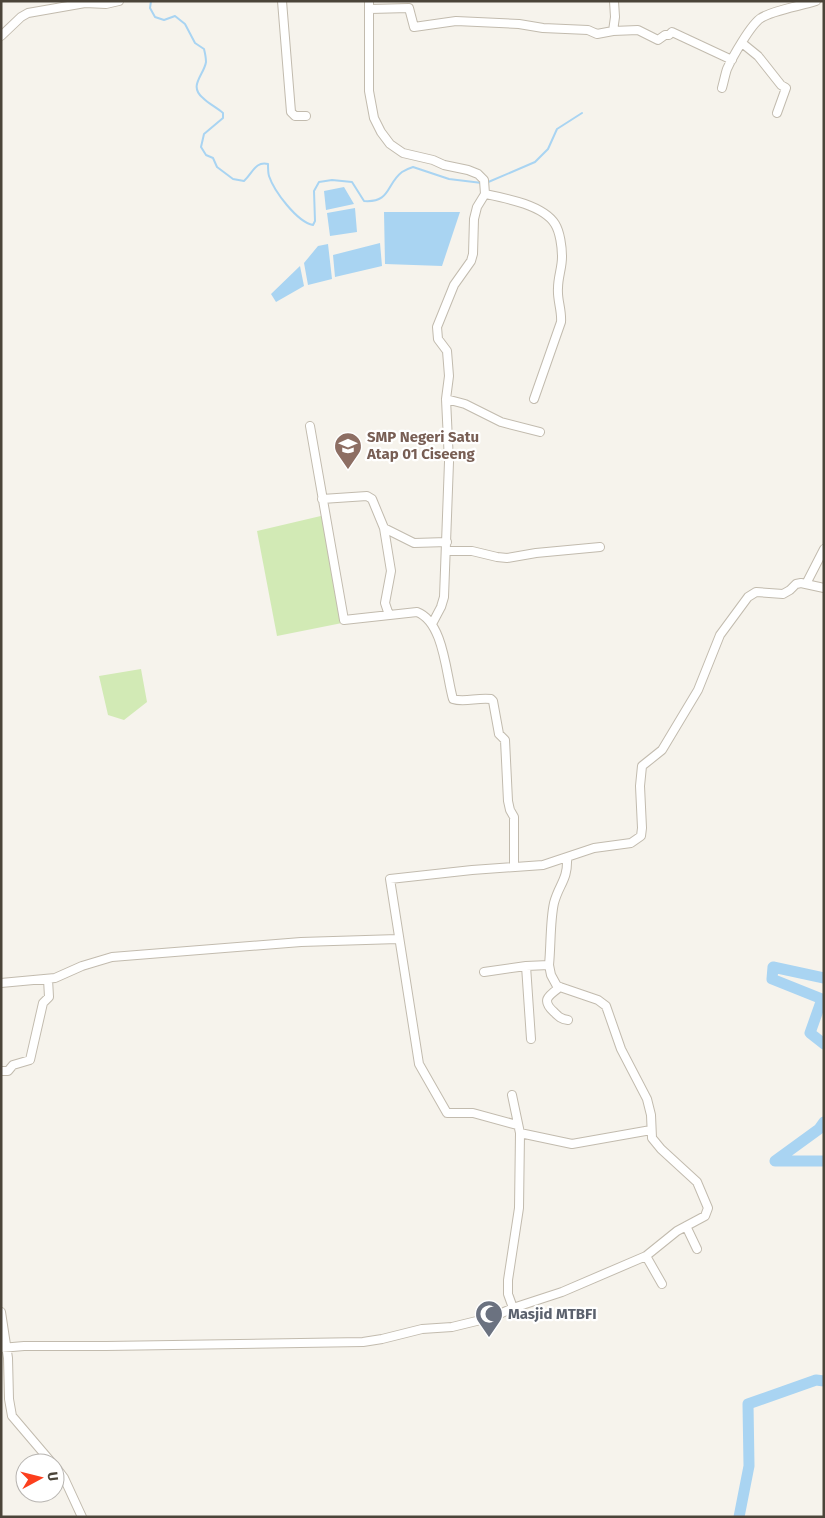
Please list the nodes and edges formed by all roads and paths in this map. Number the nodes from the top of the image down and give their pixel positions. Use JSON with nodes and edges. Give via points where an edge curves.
{"nodes":[{"id":1,"x":119,"y":1,"type":"edge"},
{"id":2,"x":282,"y":1,"type":"edge"},
{"id":3,"x":614,"y":1,"type":"edge"},
{"id":4,"x":816,"y":1,"type":"edge"},
{"id":5,"x":369,"y":5,"type":"edge"},
{"id":6,"x":613,"y":31,"type":"junction"},
{"id":7,"x":1,"y":36,"type":"edge"},
{"id":8,"x":742,"y":44,"type":"junction"},
{"id":9,"x":732,"y":60,"type":"junction"},
{"id":10,"x":722,"y":88,"type":"dead end"},
{"id":11,"x":777,"y":113,"type":"dead end"},
{"id":12,"x":306,"y":116,"type":"dead end"},
{"id":13,"x":485,"y":193,"type":"junction"},
{"id":14,"x":446,"y":399,"type":"junction"},
{"id":15,"x":534,"y":399,"type":"dead end"},
{"id":16,"x":310,"y":426,"type":"dead end"},
{"id":17,"x":540,"y":432,"type":"dead end"},
{"id":18,"x":322,"y":499,"type":"junction"},
{"id":19,"x":384,"y":528,"type":"junction"},
{"id":20,"x":447,"y":542,"type":"junction"},
{"id":21,"x":600,"y":547,"type":"dead end"},
{"id":22,"x":824,"y":549,"type":"edge"},
{"id":23,"x":446,"y":552,"type":"junction"},
{"id":24,"x":806,"y":584,"type":"junction"},
{"id":25,"x":824,"y":588,"type":"edge"},
{"id":26,"x":389,"y":616,"type":"junction"},
{"id":27,"x":432,"y":624,"type":"junction"},
{"id":28,"x":567,"y":858,"type":"junction"},
{"id":29,"x":514,"y":868,"type":"junction"},
{"id":30,"x":398,"y":939,"type":"junction"},
{"id":31,"x":549,"y":965,"type":"junction"},
{"id":32,"x":526,"y":966,"type":"junction"},
{"id":33,"x":484,"y":972,"type":"dead end"},
{"id":34,"x":48,"y":979,"type":"junction"},
{"id":35,"x":1,"y":983,"type":"edge"},
{"id":36,"x":560,"y":987,"type":"junction"},
{"id":37,"x":568,"y":1020,"type":"dead end"},
{"id":38,"x":531,"y":1039,"type":"dead end"},
{"id":39,"x":1,"y":1071,"type":"edge"},
{"id":40,"x":512,"y":1095,"type":"dead end"},
{"id":41,"x":518,"y":1129,"type":"junction"},
{"id":42,"x":651,"y":1130,"type":"junction"},
{"id":43,"x":686,"y":1226,"type":"junction"},
{"id":44,"x":697,"y":1249,"type":"dead end"},
{"id":45,"x":646,"y":1256,"type":"junction"},
{"id":46,"x":662,"y":1284,"type":"dead end"},
{"id":47,"x":513,"y":1308,"type":"junction"},
{"id":48,"x":1,"y":1312,"type":"edge"},
{"id":49,"x":4,"y":1348,"type":"edge"},
{"id":50,"x":43,"y":1453,"type":"edge"},
{"id":51,"x":65,"y":1480,"type":"edge"},
{"id":52,"x":82,"y":1517,"type":"edge"}],
"edges":[{"from":1,"to":7,"type":"street","via":[[106,4],[85,2],[28,13]]},
{"from":2,"to":12,"type":"street","via":[[291,112],[295,116]]},
{"from":3,"to":6,"type":"street"},
{"from":4,"to":8,"type":"street","via":[[761,18]]},
{"from":5,"to":6,"type":"street","via":[[409,8],[414,27],[460,21],[588,30],[597,34]]},
{"from":5,"to":13,"type":"street","via":[[369,91],[374,118],[381,132],[390,144],[403,152],[478,174],[484,180]]},
{"from":6,"to":9,"type":"street","via":[[638,30],[658,40],[672,32]]},
{"from":8,"to":9,"type":"street"},
{"from":8,"to":11,"type":"street","via":[[758,56],[786,88]]},
{"from":9,"to":10,"type":"street"},
{"from":13,"to":14,"type":"street","via":[[476,212],[471,261],[454,285],[437,328],[438,339],[448,356]]},
{"from":13,"to":15,"type":"street","via":[[543,212],[553,221],[558,232],[562,259],[558,288],[561,322]]},
{"from":14,"to":17,"type":"street","via":[[465,404],[501,422]]},
{"from":14,"to":20,"type":"street","via":[[449,456]]},
{"from":16,"to":18,"type":"street"},
{"from":18,"to":19,"type":"street","via":[[367,496],[372,499]]},
{"from":18,"to":26,"type":"street","via":[[344,620]]},
{"from":19,"to":20,"type":"street","via":[[414,543]]},
{"from":19,"to":26,"type":"street","via":[[391,571],[385,603]]},
{"from":20,"to":23,"type":"street"},
{"from":21,"to":23,"type":"street","via":[[507,558],[472,551]]},
{"from":22,"to":24,"type":"street"},
{"from":23,"to":27,"type":"street","via":[[443,602]]},
{"from":24,"to":25,"type":"street"},
{"from":24,"to":28,"type":"street","via":[[796,584],[783,594],[752,594],[720,636],[701,684],[662,750],[642,766],[641,836],[631,843],[594,848]]},
{"from":26,"to":27,"type":"street","via":[[417,612]]},
{"from":27,"to":29,"type":"street","via":[[445,660],[453,699],[486,698],[493,701],[499,734],[505,740],[508,801],[514,817]]},
{"from":28,"to":29,"type":"street"},
{"from":28,"to":31,"type":"street","via":[[568,869],[554,902]]},
{"from":29,"to":30,"type":"street","via":[[390,879]]},
{"from":30,"to":34,"type":"street","via":[[301,942],[112,957]]},
{"from":30,"to":41,"type":"street","via":[[419,1064],[447,1113],[474,1113]]},
{"from":31,"to":32,"type":"street"},
{"from":31,"to":36,"type":"street","via":[[551,975]]},
{"from":32,"to":33,"type":"street"},
{"from":32,"to":38,"type":"street"},
{"from":34,"to":35,"type":"street"},
{"from":34,"to":39,"type":"street","via":[[49,997],[43,1004],[30,1060]]},
{"from":36,"to":37,"type":"street","via":[[550,995],[547,1003],[560,1018]]},
{"from":36,"to":42,"type":"street","via":[[606,1006],[621,1049],[648,1100]]},
{"from":40,"to":41,"type":"street"},
{"from":41,"to":42,"type":"street","via":[[572,1144]]},
{"from":41,"to":47,"type":"street","via":[[519,1208],[508,1280]]},
{"from":42,"to":43,"type":"street","via":[[654,1142],[700,1186],[707,1213]]},
{"from":43,"to":44,"type":"street"},
{"from":43,"to":45,"type":"street"},
{"from":45,"to":46,"type":"street"},
{"from":45,"to":47,"type":"street","via":[[562,1292]]},
{"from":47,"to":49,"type":"street","via":[[493,1317],[452,1327],[422,1329],[363,1342]]},
{"from":48,"to":49,"type":"street"},
{"from":49,"to":50,"type":"street","via":[[12,1416]]},
{"from":51,"to":52,"type":"street"}]}
